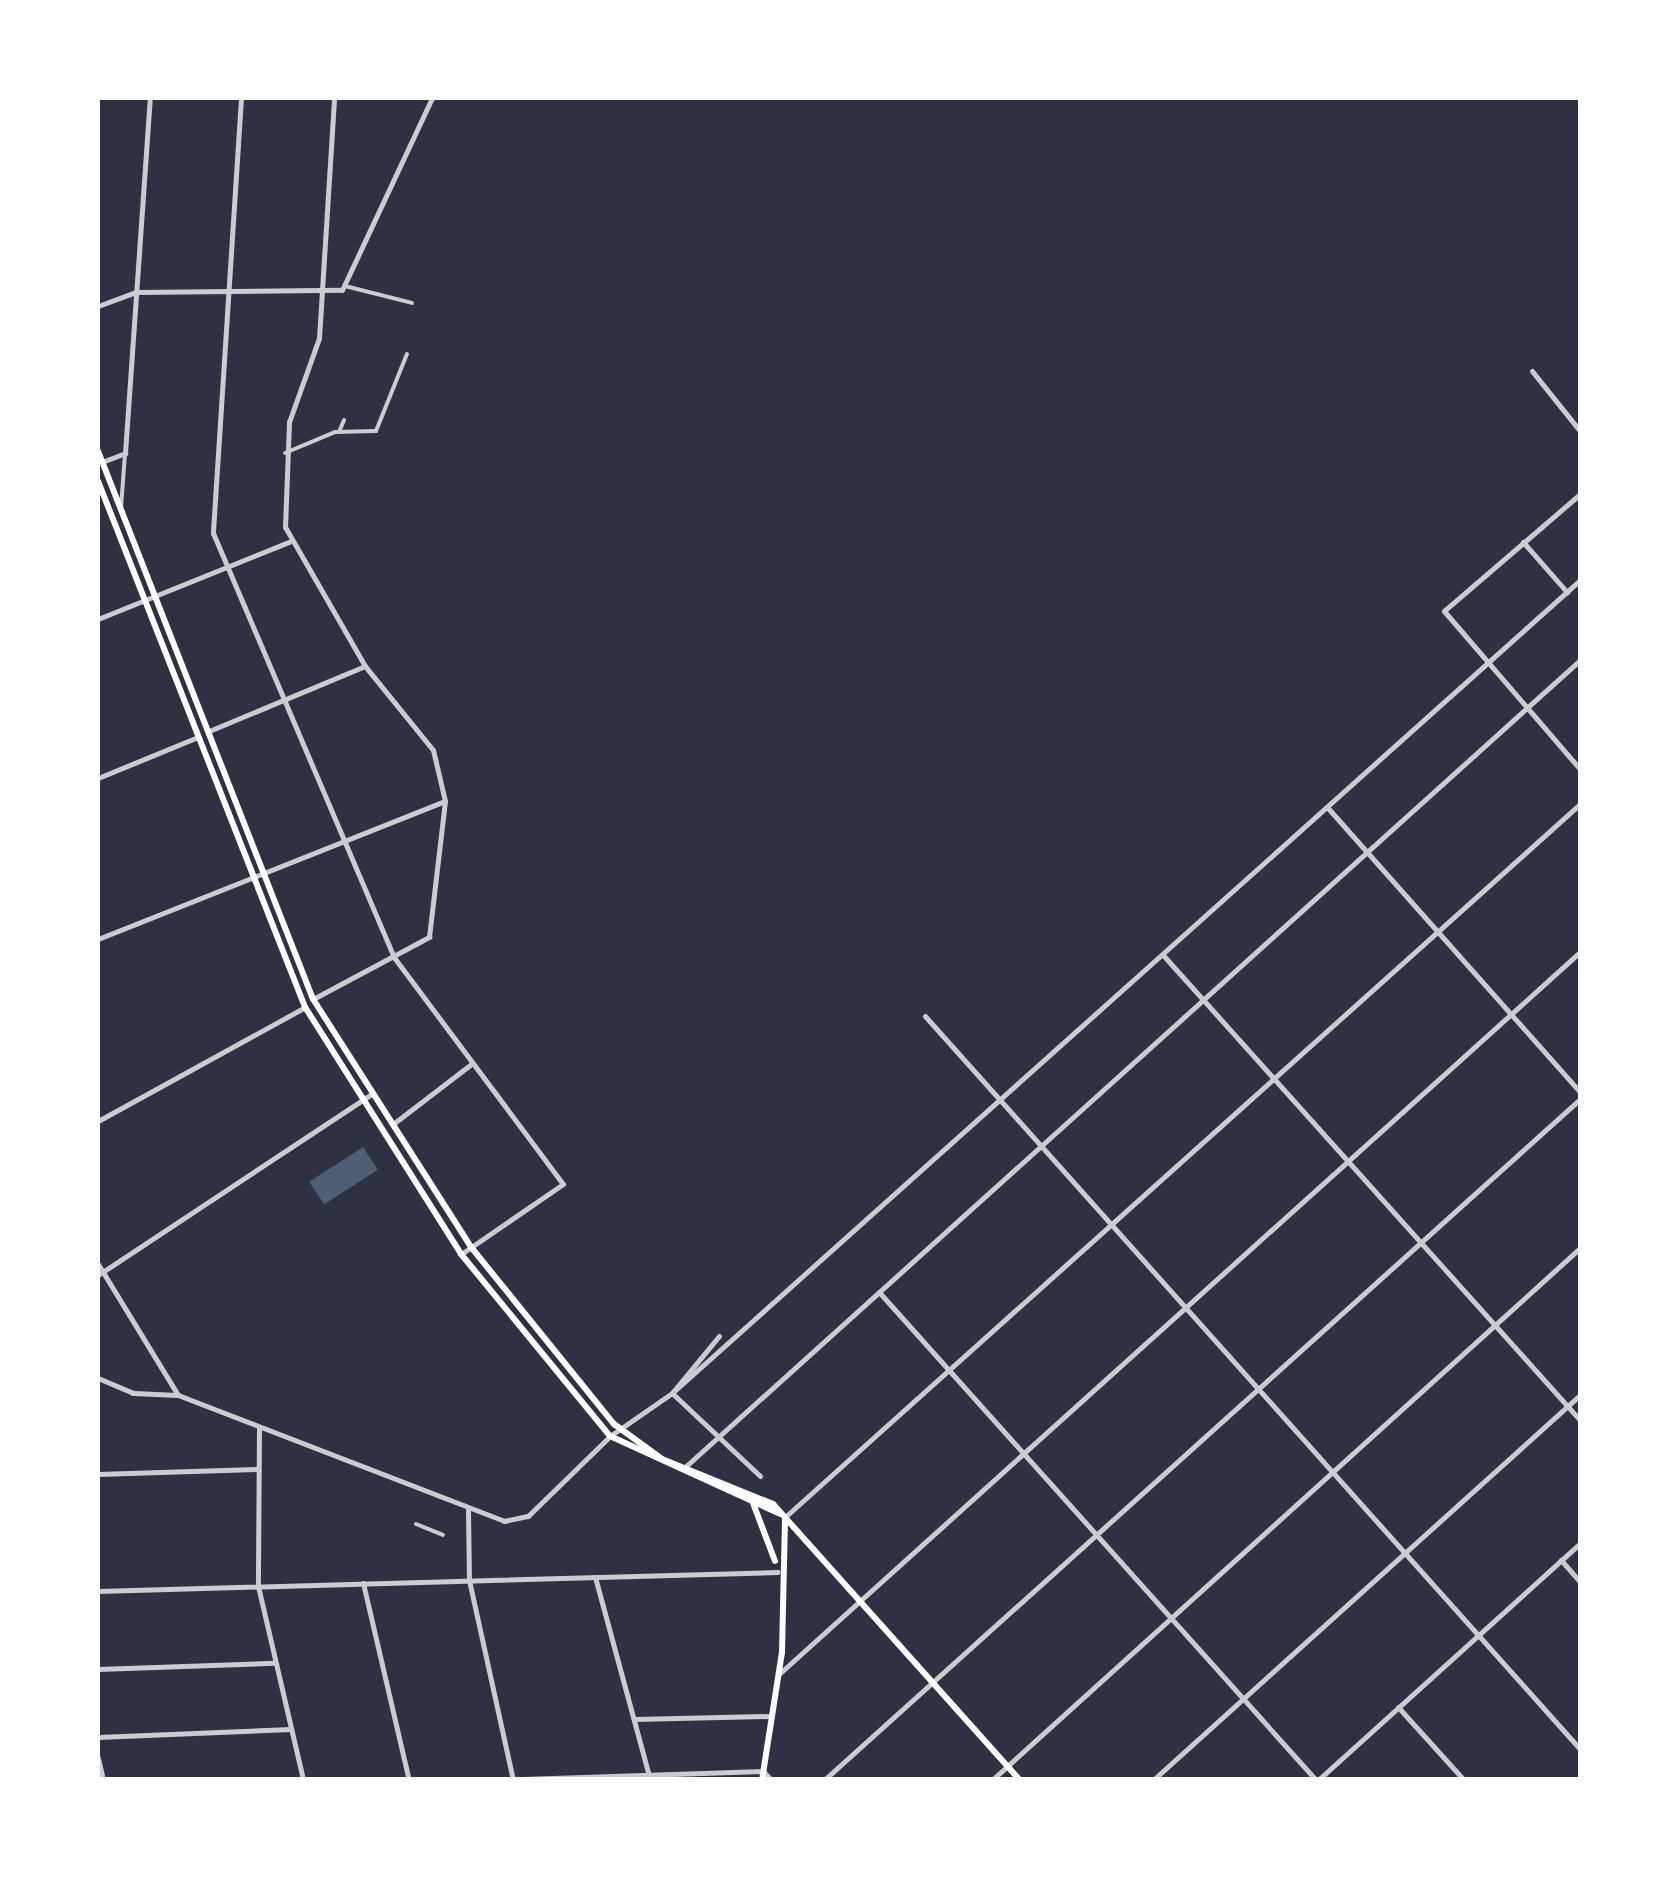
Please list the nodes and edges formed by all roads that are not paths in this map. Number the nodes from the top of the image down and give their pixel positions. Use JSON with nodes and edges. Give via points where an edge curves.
{"nodes":[{"id":1,"x":150,"y":98,"type":"edge"},
{"id":2,"x":241,"y":98,"type":"edge"},
{"id":3,"x":334,"y":98,"type":"edge"},
{"id":4,"x":432,"y":98,"type":"edge"},
{"id":5,"x":345,"y":286,"type":"junction"},
{"id":6,"x":322,"y":290,"type":"junction"},
{"id":7,"x":228,"y":291,"type":"junction"},
{"id":8,"x":136,"y":292,"type":"junction"},
{"id":9,"x":412,"y":302,"type":"dead end"},
{"id":10,"x":98,"y":306,"type":"edge"},
{"id":11,"x":407,"y":354,"type":"dead end"},
{"id":12,"x":1532,"y":372,"type":"dead end"},
{"id":13,"x":344,"y":420,"type":"dead end"},
{"id":14,"x":1580,"y":431,"type":"edge"},
{"id":15,"x":339,"y":432,"type":"junction"},
{"id":16,"x":98,"y":451,"type":"edge"},
{"id":17,"x":126,"y":452,"type":"junction"},
{"id":18,"x":285,"y":453,"type":"junction"},
{"id":19,"x":102,"y":462,"type":"junction"},
{"id":20,"x":98,"y":482,"type":"edge"},
{"id":21,"x":1580,"y":494,"type":"edge"},
{"id":22,"x":121,"y":510,"type":"junction"},
{"id":23,"x":288,"y":542,"type":"junction"},
{"id":24,"x":1523,"y":542,"type":"junction"},
{"id":25,"x":228,"y":566,"type":"junction"},
{"id":26,"x":1580,"y":580,"type":"edge"},
{"id":27,"x":1567,"y":592,"type":"junction"},
{"id":28,"x":155,"y":595,"type":"junction"},
{"id":29,"x":144,"y":599,"type":"junction"},
{"id":30,"x":98,"y":619,"type":"edge"},
{"id":31,"x":1580,"y":660,"type":"edge"},
{"id":32,"x":1487,"y":662,"type":"junction"},
{"id":33,"x":365,"y":666,"type":"junction"},
{"id":34,"x":281,"y":703,"type":"junction"},
{"id":35,"x":1527,"y":708,"type":"junction"},
{"id":36,"x":209,"y":731,"type":"junction"},
{"id":37,"x":198,"y":738,"type":"junction"},
{"id":38,"x":1580,"y":769,"type":"edge"},
{"id":39,"x":98,"y":778,"type":"edge"},
{"id":40,"x":446,"y":801,"type":"junction"},
{"id":41,"x":1580,"y":804,"type":"edge"},
{"id":42,"x":1327,"y":807,"type":"junction"},
{"id":43,"x":340,"y":840,"type":"junction"},
{"id":44,"x":1367,"y":852,"type":"junction"},
{"id":45,"x":263,"y":870,"type":"junction"},
{"id":46,"x":251,"y":874,"type":"junction"},
{"id":47,"x":1436,"y":933,"type":"junction"},
{"id":48,"x":98,"y":939,"type":"edge"},
{"id":49,"x":1580,"y":952,"type":"edge"},
{"id":50,"x":1163,"y":955,"type":"junction"},
{"id":51,"x":393,"y":956,"type":"junction"},
{"id":52,"x":314,"y":999,"type":"junction"},
{"id":53,"x":1203,"y":1000,"type":"junction"},
{"id":54,"x":305,"y":1007,"type":"junction"},
{"id":55,"x":1512,"y":1014,"type":"junction"},
{"id":56,"x":925,"y":1016,"type":"dead end"},
{"id":57,"x":470,"y":1065,"type":"junction"},
{"id":58,"x":1273,"y":1080,"type":"junction"},
{"id":59,"x":370,"y":1094,"type":"junction"},
{"id":60,"x":1580,"y":1096,"type":"edge"},
{"id":61,"x":360,"y":1100,"type":"junction"},
{"id":62,"x":999,"y":1101,"type":"junction"},
{"id":63,"x":98,"y":1121,"type":"edge"},
{"id":64,"x":390,"y":1126,"type":"junction"},
{"id":65,"x":1040,"y":1146,"type":"junction"},
{"id":66,"x":1346,"y":1163,"type":"junction"},
{"id":67,"x":1112,"y":1224,"type":"junction"},
{"id":68,"x":1418,"y":1246,"type":"junction"},
{"id":69,"x":471,"y":1247,"type":"junction"},
{"id":70,"x":1580,"y":1248,"type":"edge"},
{"id":71,"x":461,"y":1254,"type":"junction"},
{"id":72,"x":98,"y":1264,"type":"edge"},
{"id":73,"x":100,"y":1273,"type":"edge"},
{"id":74,"x":879,"y":1292,"type":"junction"},
{"id":75,"x":1184,"y":1309,"type":"junction"},
{"id":76,"x":1494,"y":1326,"type":"junction"},
{"id":77,"x":719,"y":1336,"type":"dead end"},
{"id":78,"x":949,"y":1370,"type":"junction"},
{"id":79,"x":98,"y":1378,"type":"edge"},
{"id":80,"x":1257,"y":1390,"type":"junction"},
{"id":81,"x":178,"y":1394,"type":"junction"},
{"id":82,"x":672,"y":1394,"type":"junction"},
{"id":83,"x":1580,"y":1395,"type":"edge"},
{"id":84,"x":1568,"y":1406,"type":"junction"},
{"id":85,"x":1580,"y":1420,"type":"edge"},
{"id":86,"x":259,"y":1426,"type":"junction"},
{"id":87,"x":624,"y":1434,"type":"junction"},
{"id":88,"x":610,"y":1436,"type":"junction"},
{"id":89,"x":720,"y":1436,"type":"junction"},
{"id":90,"x":1024,"y":1454,"type":"junction"},
{"id":91,"x":685,"y":1467,"type":"junction"},
{"id":92,"x":258,"y":1469,"type":"junction"},
{"id":93,"x":1332,"y":1472,"type":"junction"},
{"id":94,"x":98,"y":1474,"type":"edge"},
{"id":95,"x":760,"y":1476,"type":"dead end"},
{"id":96,"x":751,"y":1502,"type":"junction"},
{"id":97,"x":468,"y":1510,"type":"junction"},
{"id":98,"x":785,"y":1517,"type":"junction"},
{"id":99,"x":416,"y":1524,"type":"dead end"},
{"id":100,"x":1097,"y":1535,"type":"junction"},
{"id":101,"x":442,"y":1536,"type":"dead end"},
{"id":102,"x":1580,"y":1543,"type":"edge"},
{"id":103,"x":1406,"y":1553,"type":"junction"},
{"id":104,"x":1561,"y":1560,"type":"junction"},
{"id":105,"x":778,"y":1572,"type":"junction"},
{"id":106,"x":595,"y":1577,"type":"junction"},
{"id":107,"x":469,"y":1580,"type":"junction"},
{"id":108,"x":1580,"y":1582,"type":"edge"},
{"id":109,"x":363,"y":1584,"type":"junction"},
{"id":110,"x":258,"y":1586,"type":"junction"},
{"id":111,"x":98,"y":1591,"type":"edge"},
{"id":112,"x":860,"y":1601,"type":"junction"},
{"id":113,"x":1171,"y":1618,"type":"junction"},
{"id":114,"x":1479,"y":1635,"type":"junction"},
{"id":115,"x":275,"y":1663,"type":"junction"},
{"id":116,"x":98,"y":1669,"type":"edge"},
{"id":117,"x":780,"y":1674,"type":"junction"},
{"id":118,"x":934,"y":1683,"type":"junction"},
{"id":119,"x":1244,"y":1698,"type":"junction"},
{"id":120,"x":1398,"y":1707,"type":"junction"},
{"id":121,"x":773,"y":1716,"type":"junction"},
{"id":122,"x":635,"y":1720,"type":"junction"},
{"id":123,"x":291,"y":1729,"type":"junction"},
{"id":124,"x":98,"y":1737,"type":"edge"},
{"id":125,"x":1580,"y":1749,"type":"edge"},
{"id":126,"x":98,"y":1758,"type":"edge"},
{"id":127,"x":1007,"y":1765,"type":"junction"},
{"id":128,"x":763,"y":1775,"type":"edge"},
{"id":129,"x":649,"y":1777,"type":"edge"},
{"id":130,"x":513,"y":1779,"type":"edge"},
{"id":131,"x":103,"y":1780,"type":"edge"},
{"id":132,"x":303,"y":1780,"type":"edge"},
{"id":133,"x":408,"y":1780,"type":"edge"},
{"id":134,"x":490,"y":1780,"type":"edge"},
{"id":135,"x":771,"y":1780,"type":"edge"},
{"id":136,"x":824,"y":1780,"type":"edge"},
{"id":137,"x":992,"y":1780,"type":"edge"},
{"id":138,"x":1020,"y":1780,"type":"edge"},
{"id":139,"x":1153,"y":1780,"type":"edge"},
{"id":140,"x":1317,"y":1780,"type":"edge"},
{"id":141,"x":1464,"y":1780,"type":"edge"}],
"edges":[{"from":1,"to":8,"type":"street"},
{"from":2,"to":7,"type":"street"},
{"from":3,"to":6,"type":"street"},
{"from":4,"to":5,"type":"street"},
{"from":5,"to":6,"type":"street"},
{"from":5,"to":9,"type":"street"},
{"from":6,"to":7,"type":"street"},
{"from":6,"to":18,"type":"street","via":[[317,348]]},
{"from":7,"to":8,"type":"street"},
{"from":7,"to":25,"type":"street","via":[[212,527]]},
{"from":8,"to":10,"type":"street"},
{"from":8,"to":17,"type":"street"},
{"from":11,"to":15,"type":"street","via":[[376,432]]},
{"from":12,"to":14,"type":"street"},
{"from":13,"to":15,"type":"street"},
{"from":15,"to":18,"type":"street"},
{"from":16,"to":19,"type":"main road"},
{"from":17,"to":19,"type":"street"},
{"from":17,"to":22,"type":"street"},
{"from":18,"to":23,"type":"street"},
{"from":19,"to":22,"type":"main road"},
{"from":20,"to":29,"type":"main road"},
{"from":21,"to":24,"type":"street"},
{"from":22,"to":28,"type":"main road"},
{"from":23,"to":25,"type":"street"},
{"from":23,"to":33,"type":"street"},
{"from":24,"to":27,"type":"street"},
{"from":24,"to":32,"type":"street","via":[[1444,611]]},
{"from":25,"to":28,"type":"street"},
{"from":25,"to":34,"type":"street"},
{"from":26,"to":27,"type":"street"},
{"from":27,"to":32,"type":"street"},
{"from":28,"to":29,"type":"street"},
{"from":28,"to":36,"type":"main road"},
{"from":29,"to":30,"type":"street"},
{"from":29,"to":37,"type":"main road"},
{"from":31,"to":35,"type":"street"},
{"from":32,"to":35,"type":"street"},
{"from":32,"to":42,"type":"street"},
{"from":33,"to":34,"type":"street"},
{"from":33,"to":40,"type":"street","via":[[432,750]]},
{"from":34,"to":36,"type":"street"},
{"from":34,"to":43,"type":"street"},
{"from":35,"to":38,"type":"street"},
{"from":35,"to":44,"type":"street"},
{"from":36,"to":45,"type":"main road"},
{"from":37,"to":39,"type":"street"},
{"from":37,"to":46,"type":"main road"},
{"from":40,"to":43,"type":"street"},
{"from":40,"to":51,"type":"street","via":[[429,936]]},
{"from":41,"to":47,"type":"street"},
{"from":42,"to":44,"type":"street"},
{"from":42,"to":50,"type":"street"},
{"from":43,"to":45,"type":"street"},
{"from":43,"to":51,"type":"street"},
{"from":44,"to":47,"type":"street"},
{"from":44,"to":53,"type":"street"},
{"from":45,"to":46,"type":"street"},
{"from":45,"to":52,"type":"main road"},
{"from":46,"to":48,"type":"street"},
{"from":46,"to":54,"type":"main road"},
{"from":47,"to":55,"type":"street"},
{"from":47,"to":58,"type":"street"},
{"from":49,"to":55,"type":"street"},
{"from":50,"to":53,"type":"street"},
{"from":50,"to":62,"type":"street"},
{"from":51,"to":52,"type":"street"},
{"from":51,"to":57,"type":"street"},
{"from":52,"to":59,"type":"main road"},
{"from":53,"to":58,"type":"street"},
{"from":53,"to":65,"type":"street"},
{"from":54,"to":61,"type":"main road"},
{"from":54,"to":63,"type":"street"},
{"from":55,"to":60,"type":"street"},
{"from":55,"to":66,"type":"street"},
{"from":56,"to":62,"type":"street"},
{"from":57,"to":64,"type":"street"},
{"from":57,"to":69,"type":"street","via":[[563,1184]]},
{"from":58,"to":66,"type":"street"},
{"from":58,"to":67,"type":"street"},
{"from":59,"to":61,"type":"street"},
{"from":59,"to":64,"type":"main road"},
{"from":60,"to":68,"type":"street"},
{"from":61,"to":71,"type":"main road"},
{"from":61,"to":73,"type":"street"},
{"from":62,"to":65,"type":"street"},
{"from":62,"to":82,"type":"street"},
{"from":64,"to":69,"type":"main road"},
{"from":65,"to":67,"type":"street"},
{"from":65,"to":74,"type":"street"},
{"from":66,"to":68,"type":"street"},
{"from":66,"to":75,"type":"street"},
{"from":67,"to":75,"type":"street"},
{"from":67,"to":78,"type":"street"},
{"from":68,"to":76,"type":"street"},
{"from":68,"to":80,"type":"street"},
{"from":69,"to":71,"type":"street"},
{"from":69,"to":87,"type":"main road"},
{"from":70,"to":76,"type":"street"},
{"from":71,"to":88,"type":"main road"},
{"from":72,"to":73,"type":"street"},
{"from":73,"to":81,"type":"street"},
{"from":74,"to":78,"type":"street"},
{"from":74,"to":89,"type":"street"},
{"from":75,"to":80,"type":"street"},
{"from":75,"to":90,"type":"street"},
{"from":76,"to":84,"type":"street"},
{"from":76,"to":93,"type":"street"},
{"from":77,"to":82,"type":"street"},
{"from":78,"to":90,"type":"street"},
{"from":78,"to":98,"type":"street"},
{"from":79,"to":81,"type":"street","via":[[133,1393]]},
{"from":80,"to":93,"type":"street"},
{"from":80,"to":100,"type":"street"},
{"from":81,"to":86,"type":"street"},
{"from":82,"to":87,"type":"street"},
{"from":82,"to":89,"type":"street"},
{"from":83,"to":84,"type":"street"},
{"from":84,"to":85,"type":"street"},
{"from":84,"to":103,"type":"street"},
{"from":86,"to":92,"type":"street"},
{"from":86,"to":97,"type":"street"},
{"from":87,"to":88,"type":"street"},
{"from":87,"to":91,"type":"main road"},
{"from":88,"to":96,"type":"main road"},
{"from":88,"to":97,"type":"street","via":[[521,1520]]},
{"from":89,"to":91,"type":"street"},
{"from":89,"to":95,"type":"street"},
{"from":90,"to":100,"type":"street"},
{"from":90,"to":112,"type":"street"},
{"from":91,"to":98,"type":"main road","via":[[736,1483]]},
{"from":92,"to":94,"type":"street"},
{"from":92,"to":110,"type":"street"},
{"from":93,"to":103,"type":"street"},
{"from":93,"to":113,"type":"street"},
{"from":96,"to":98,"type":"main road"},
{"from":96,"to":105,"type":"main road"},
{"from":97,"to":107,"type":"street"},
{"from":98,"to":105,"type":"main road"},
{"from":98,"to":112,"type":"main road"},
{"from":99,"to":101,"type":"street"},
{"from":100,"to":113,"type":"street"},
{"from":100,"to":118,"type":"street"},
{"from":102,"to":104,"type":"street"},
{"from":103,"to":114,"type":"street"},
{"from":103,"to":119,"type":"street"},
{"from":104,"to":108,"type":"street"},
{"from":104,"to":114,"type":"street"},
{"from":105,"to":106,"type":"street"},
{"from":105,"to":117,"type":"main road"},
{"from":106,"to":107,"type":"street"},
{"from":106,"to":122,"type":"street"},
{"from":107,"to":109,"type":"street"},
{"from":107,"to":130,"type":"street"},
{"from":109,"to":110,"type":"street"},
{"from":109,"to":133,"type":"street"},
{"from":110,"to":111,"type":"street"},
{"from":110,"to":115,"type":"street"},
{"from":112,"to":117,"type":"street"},
{"from":112,"to":118,"type":"main road"},
{"from":113,"to":119,"type":"street"},
{"from":113,"to":127,"type":"street"},
{"from":114,"to":120,"type":"street"},
{"from":114,"to":125,"type":"street"},
{"from":115,"to":116,"type":"street"},
{"from":115,"to":123,"type":"street"},
{"from":117,"to":121,"type":"main road"},
{"from":118,"to":127,"type":"main road"},
{"from":118,"to":136,"type":"street"},
{"from":119,"to":139,"type":"street"},
{"from":119,"to":140,"type":"street"},
{"from":120,"to":140,"type":"street"},
{"from":120,"to":141,"type":"street"},
{"from":121,"to":122,"type":"street"},
{"from":121,"to":128,"type":"main road"},
{"from":122,"to":129,"type":"street"},
{"from":123,"to":124,"type":"street"},
{"from":123,"to":132,"type":"street"},
{"from":126,"to":131,"type":"street"},
{"from":127,"to":137,"type":"street"},
{"from":127,"to":138,"type":"main road"},
{"from":128,"to":129,"type":"street"},
{"from":128,"to":135,"type":"street"},
{"from":129,"to":130,"type":"street"},
{"from":130,"to":134,"type":"street"}]}
